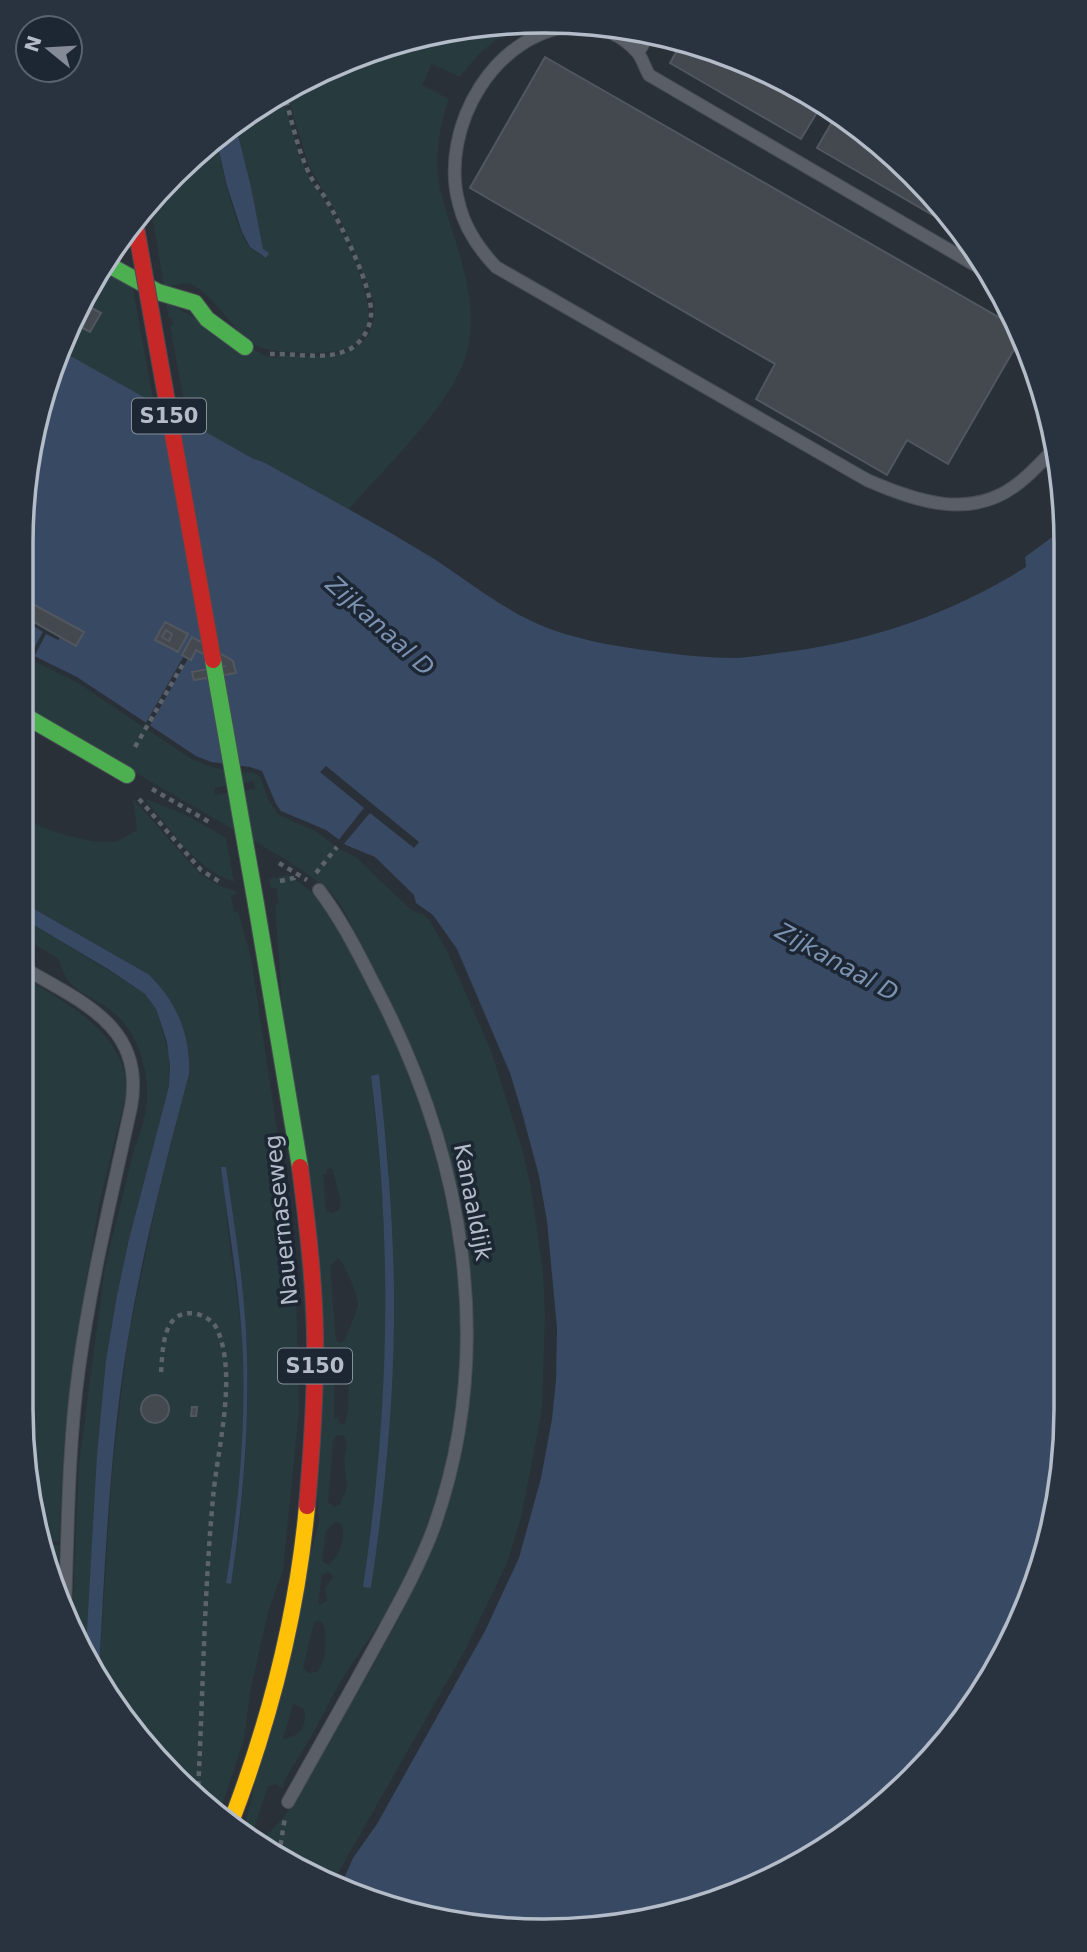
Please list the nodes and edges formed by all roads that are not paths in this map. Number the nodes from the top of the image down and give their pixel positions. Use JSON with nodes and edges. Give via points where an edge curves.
{"nodes":[{"id":1,"x":545,"y":33,"type":"edge"},
{"id":2,"x":623,"y":40,"type":"edge"},
{"id":3,"x":643,"y":43,"type":"edge"},
{"id":4,"x":638,"y":52,"type":"junction"},
{"id":5,"x":137,"y":235,"type":"edge"},
{"id":6,"x":968,"y":261,"type":"edge"},
{"id":7,"x":114,"y":268,"type":"edge"},
{"id":8,"x":245,"y":347,"type":"road end"},
{"id":9,"x":1046,"y":457,"type":"edge"},
{"id":10,"x":33,"y":720,"type":"edge"},
{"id":11,"x":133,"y":778,"type":"road end"},
{"id":12,"x":320,"y":890,"type":"dead end"},
{"id":13,"x":33,"y":974,"type":"edge"},
{"id":14,"x":66,"y":1588,"type":"edge"},
{"id":15,"x":288,"y":1802,"type":"road end"},
{"id":16,"x":234,"y":1814,"type":"edge"}],
"edges":[{"from":1,"to":9,"type":"lane","via":[[504,57],[476,95],[459,136],[454,180],[464,221],[496,267],[867,480],[901,495],[944,505],[986,501],[1019,483]]},
{"from":2,"to":4,"type":"lane"},
{"from":3,"to":4,"type":"lane"},
{"from":4,"to":6,"type":"lane","via":[[649,75]]},
{"from":5,"to":16,"type":"main road","name":"Nauernaseweg","number":"S150","bridge":true,"via":[[306,1206],[314,1309],[315,1369],[302,1550],[264,1726]]},
{"from":7,"to":8,"type":"main road","via":[[158,292],[194,303]]},
{"from":10,"to":11,"type":"main road"},
{"from":12,"to":15,"type":"lane","name":"Kanaaldijk","via":[[358,952],[416,1072],[437,1134],[459,1228],[468,1325],[454,1464],[433,1528],[411,1581]]},
{"from":13,"to":14,"type":"lane","via":[[116,1030],[134,1078],[79,1368],[70,1451]]}]}
